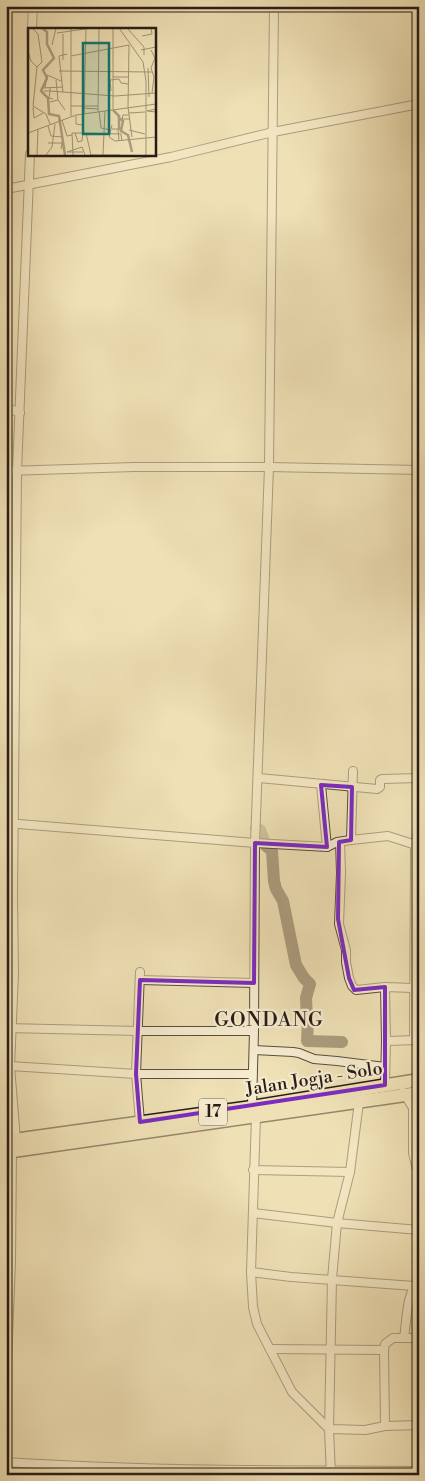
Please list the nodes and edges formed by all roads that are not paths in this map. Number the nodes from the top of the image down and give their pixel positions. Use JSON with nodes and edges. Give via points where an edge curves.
{"nodes":[{"id":1,"x":32,"y":6,"type":"edge"},
{"id":2,"x":274,"y":6,"type":"edge"},
{"id":3,"x":32,"y":28,"type":"edge"},
{"id":4,"x":419,"y":104,"type":"edge"},
{"id":5,"x":273,"y":132,"type":"junction"},
{"id":6,"x":30,"y":155,"type":"edge"},
{"id":7,"x":29,"y":185,"type":"junction"},
{"id":8,"x":6,"y":190,"type":"edge"},
{"id":9,"x":6,"y":407,"type":"edge"},
{"id":10,"x":20,"y":413,"type":"junction"},
{"id":11,"x":269,"y":466,"type":"junction"},
{"id":12,"x":419,"y":470,"type":"edge"},
{"id":13,"x":6,"y":471,"type":"edge"},
{"id":14,"x":18,"y":471,"type":"junction"},
{"id":15,"x":353,"y":771,"type":"dead end"},
{"id":16,"x":259,"y":778,"type":"junction"},
{"id":17,"x":419,"y":778,"type":"edge"},
{"id":18,"x":321,"y":785,"type":"junction"},
{"id":19,"x":352,"y":787,"type":"junction"},
{"id":20,"x":419,"y":821,"type":"edge"},
{"id":21,"x":10,"y":824,"type":"edge"},
{"id":22,"x":351,"y":840,"type":"junction"},
{"id":23,"x":340,"y":842,"type":"junction"},
{"id":24,"x":256,"y":843,"type":"junction"},
{"id":25,"x":417,"y":846,"type":"edge"},
{"id":26,"x":327,"y":847,"type":"junction"},
{"id":27,"x":416,"y":919,"type":"edge"},
{"id":28,"x":416,"y":964,"type":"edge"},
{"id":29,"x":10,"y":975,"type":"edge"},
{"id":30,"x":254,"y":983,"type":"junction"},
{"id":31,"x":385,"y":988,"type":"junction"},
{"id":32,"x":413,"y":988,"type":"junction"},
{"id":33,"x":10,"y":1028,"type":"edge"},
{"id":34,"x":138,"y":1031,"type":"junction"},
{"id":35,"x":254,"y":1031,"type":"junction"},
{"id":36,"x":386,"y":1040,"type":"junction"},
{"id":37,"x":416,"y":1040,"type":"edge"},
{"id":38,"x":254,"y":1050,"type":"junction"},
{"id":39,"x":10,"y":1066,"type":"junction"},
{"id":40,"x":385,"y":1067,"type":"junction"},
{"id":41,"x":136,"y":1074,"type":"junction"},
{"id":42,"x":252,"y":1074,"type":"junction"},
{"id":43,"x":419,"y":1080,"type":"edge"},
{"id":44,"x":400,"y":1083,"type":"junction"},
{"id":45,"x":385,"y":1085,"type":"junction"},
{"id":46,"x":419,"y":1094,"type":"edge"},
{"id":47,"x":404,"y":1096,"type":"junction"},
{"id":48,"x":359,"y":1102,"type":"junction"},
{"id":49,"x":254,"y":1112,"type":"junction"},
{"id":50,"x":140,"y":1122,"type":"junction"},
{"id":51,"x":10,"y":1146,"type":"edge"},
{"id":52,"x":254,"y":1170,"type":"junction"},
{"id":53,"x":350,"y":1172,"type":"junction"},
{"id":54,"x":419,"y":1172,"type":"edge"},
{"id":55,"x":253,"y":1213,"type":"junction"},
{"id":56,"x":337,"y":1222,"type":"junction"},
{"id":57,"x":419,"y":1230,"type":"edge"},
{"id":58,"x":9,"y":1261,"type":"edge"},
{"id":59,"x":251,"y":1272,"type":"junction"},
{"id":60,"x":332,"y":1279,"type":"junction"},
{"id":61,"x":416,"y":1283,"type":"edge"},
{"id":62,"x":8,"y":1333,"type":"edge"},
{"id":63,"x":404,"y":1338,"type":"junction"},
{"id":64,"x":419,"y":1338,"type":"edge"},
{"id":65,"x":331,"y":1348,"type":"junction"},
{"id":66,"x":270,"y":1349,"type":"junction"},
{"id":67,"x":384,"y":1350,"type":"junction"},
{"id":68,"x":6,"y":1389,"type":"edge"},
{"id":69,"x":419,"y":1425,"type":"edge"},
{"id":70,"x":384,"y":1426,"type":"junction"},
{"id":71,"x":329,"y":1429,"type":"junction"},
{"id":72,"x":6,"y":1462,"type":"edge"},
{"id":73,"x":49,"y":1465,"type":"junction"},
{"id":74,"x":419,"y":1471,"type":"edge"},
{"id":75,"x":331,"y":1473,"type":"edge"},
{"id":76,"x":49,"y":1475,"type":"edge"}],
"edges":[{"from":1,"to":3,"type":"street"},
{"from":2,"to":5,"type":"street"},
{"from":4,"to":5,"type":"street"},
{"from":5,"to":7,"type":"street","via":[[171,157]]},
{"from":5,"to":11,"type":"street"},
{"from":6,"to":7,"type":"street"},
{"from":7,"to":8,"type":"street"},
{"from":7,"to":10,"type":"street"},
{"from":9,"to":10,"type":"street"},
{"from":10,"to":14,"type":"street"},
{"from":11,"to":12,"type":"street"},
{"from":11,"to":14,"type":"street"},
{"from":11,"to":16,"type":"street"},
{"from":13,"to":14,"type":"street"},
{"from":14,"to":21,"type":"street"},
{"from":15,"to":19,"type":"street"},
{"from":16,"to":18,"type":"street"},
{"from":16,"to":24,"type":"street"},
{"from":17,"to":19,"type":"street","via":[[382,779],[377,789]]},
{"from":18,"to":19,"type":"street"},
{"from":18,"to":26,"type":"street"},
{"from":19,"to":22,"type":"street"},
{"from":20,"to":25,"type":"street"},
{"from":21,"to":24,"type":"street"},
{"from":21,"to":29,"type":"street","via":[[13,897]]},
{"from":22,"to":23,"type":"street"},
{"from":22,"to":25,"type":"street","via":[[388,836]]},
{"from":23,"to":26,"type":"street"},
{"from":23,"to":31,"type":"street","via":[[338,919],[349,978],[356,990]]},
{"from":24,"to":26,"type":"street"},
{"from":24,"to":30,"type":"street"},
{"from":25,"to":27,"type":"street"},
{"from":27,"to":28,"type":"street"},
{"from":28,"to":32,"type":"street"},
{"from":29,"to":33,"type":"street"},
{"from":30,"to":34,"type":"street","via":[[140,976]]},
{"from":30,"to":35,"type":"street"},
{"from":31,"to":32,"type":"street"},
{"from":31,"to":36,"type":"street"},
{"from":32,"to":37,"type":"street"},
{"from":33,"to":34,"type":"street"},
{"from":33,"to":39,"type":"street"},
{"from":34,"to":35,"type":"street"},
{"from":34,"to":41,"type":"street"},
{"from":35,"to":38,"type":"street"},
{"from":36,"to":37,"type":"street"},
{"from":36,"to":40,"type":"street"},
{"from":38,"to":40,"type":"street","via":[[293,1052],[314,1059]]},
{"from":38,"to":42,"type":"street"},
{"from":39,"to":41,"type":"street"},
{"from":39,"to":51,"type":"street"},
{"from":40,"to":45,"type":"street"},
{"from":41,"to":42,"type":"street"},
{"from":41,"to":50,"type":"street"},
{"from":42,"to":49,"type":"street"},
{"from":43,"to":44,"type":"highway","name":"Jalan Jogja - Solo","number":"17"},
{"from":44,"to":45,"type":"highway","name":"Jalan Jogja - Solo","number":"17"},
{"from":44,"to":47,"type":"street"},
{"from":45,"to":49,"type":"highway","name":"Jalan Jogja - Solo","number":"17"},
{"from":46,"to":47,"type":"highway","name":"Jalan Jogja - Solo","number":"17"},
{"from":47,"to":48,"type":"highway","name":"Jalan Jogja - Solo","number":"17"},
{"from":47,"to":54,"type":"street","via":[[413,1108],[414,1153]]},
{"from":48,"to":49,"type":"highway","name":"Jalan Jogja - Solo","number":"17"},
{"from":48,"to":53,"type":"street"},
{"from":49,"to":50,"type":"highway","name":"Jalan Jogja - Solo","number":"17"},
{"from":49,"to":51,"type":"highway","name":"Jalan Jogja - Solo","number":"17"},
{"from":49,"to":52,"type":"street"},
{"from":50,"to":51,"type":"highway","name":"Jalan Jogja - Solo","number":"17"},
{"from":51,"to":58,"type":"street"},
{"from":52,"to":53,"type":"street"},
{"from":52,"to":55,"type":"street"},
{"from":53,"to":56,"type":"street"},
{"from":55,"to":56,"type":"street"},
{"from":55,"to":59,"type":"street"},
{"from":56,"to":57,"type":"street"},
{"from":56,"to":60,"type":"street"},
{"from":58,"to":62,"type":"street"},
{"from":59,"to":60,"type":"street"},
{"from":59,"to":66,"type":"street","via":[[253,1308]]},
{"from":60,"to":61,"type":"street"},
{"from":60,"to":65,"type":"street"},
{"from":61,"to":63,"type":"street"},
{"from":62,"to":68,"type":"street"},
{"from":63,"to":64,"type":"street"},
{"from":63,"to":67,"type":"street","via":[[388,1341]]},
{"from":65,"to":66,"type":"street"},
{"from":65,"to":67,"type":"street"},
{"from":65,"to":71,"type":"street"},
{"from":66,"to":71,"type":"street","via":[[292,1392]]},
{"from":67,"to":70,"type":"street"},
{"from":69,"to":70,"type":"street"},
{"from":70,"to":71,"type":"street","via":[[365,1430]]},
{"from":71,"to":75,"type":"street"},
{"from":72,"to":73,"type":"street"},
{"from":73,"to":75,"type":"street"},
{"from":73,"to":76,"type":"street"},
{"from":74,"to":75,"type":"street"}]}
